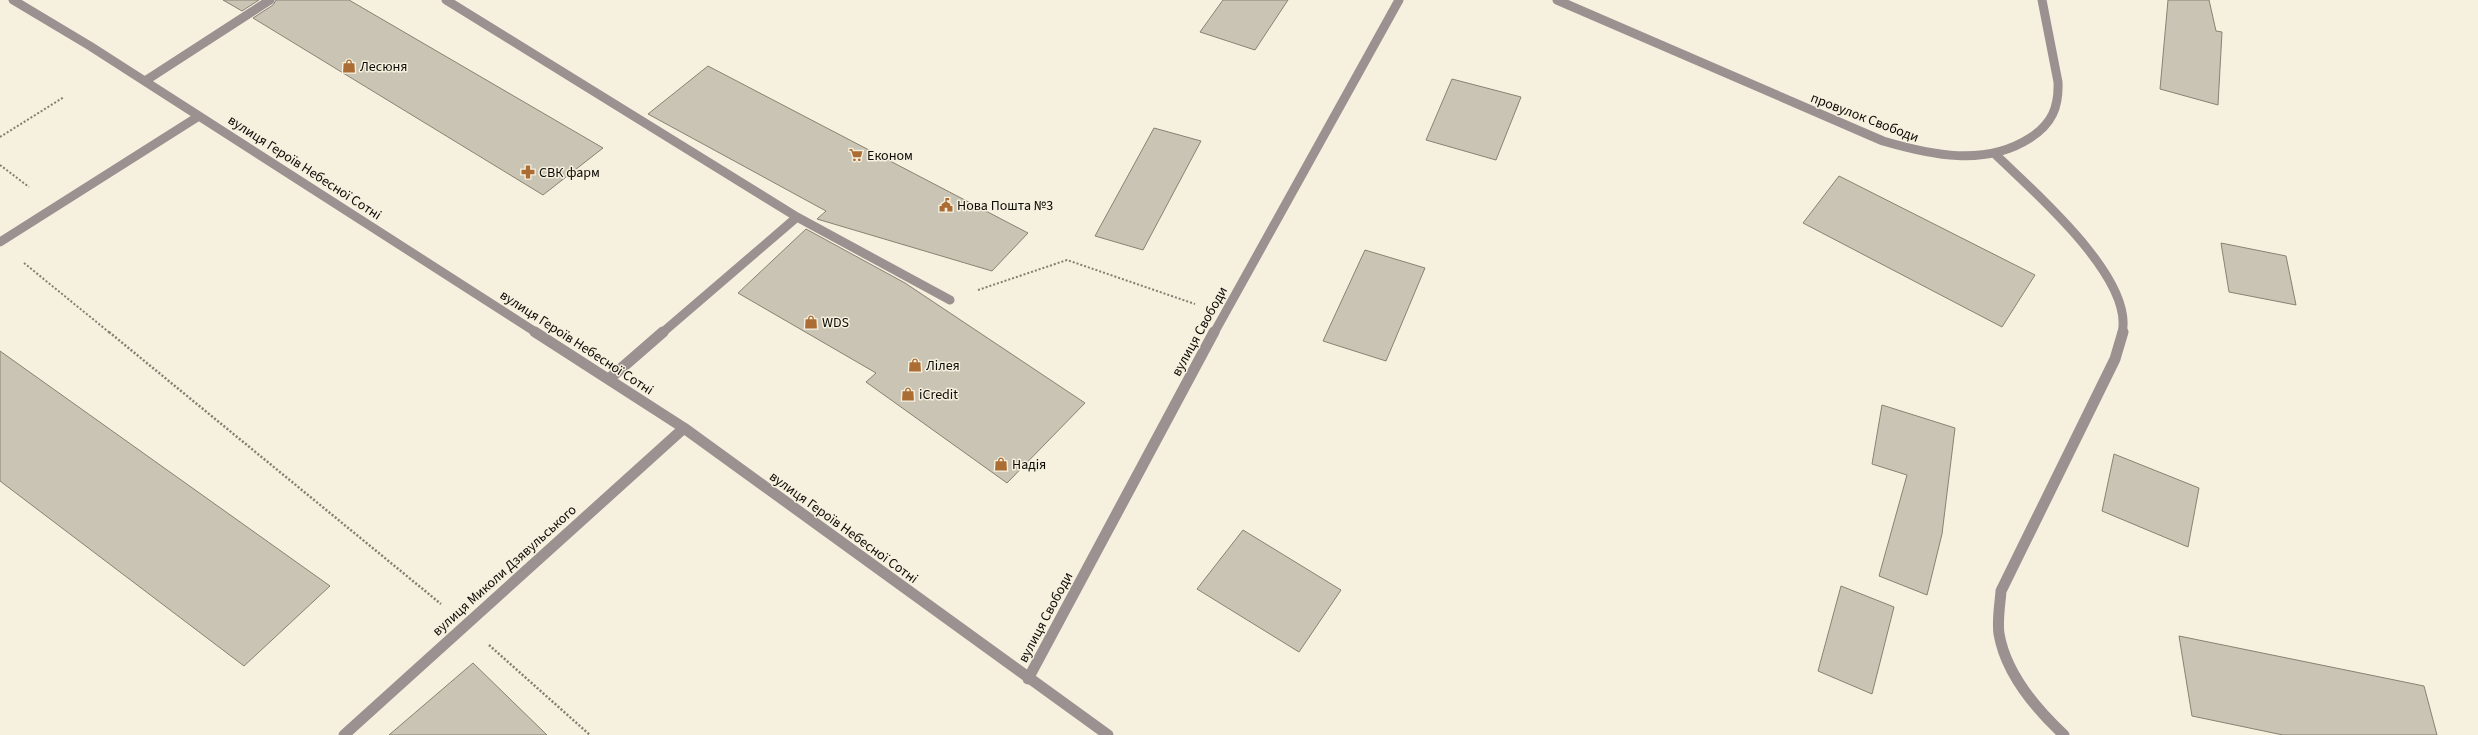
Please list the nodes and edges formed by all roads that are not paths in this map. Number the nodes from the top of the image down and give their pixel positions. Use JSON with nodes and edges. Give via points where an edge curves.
{"nodes":[{"id":1,"x":12,"y":0,"type":"edge"},
{"id":2,"x":270,"y":0,"type":"edge"},
{"id":3,"x":446,"y":0,"type":"edge"},
{"id":4,"x":1399,"y":0,"type":"edge"},
{"id":5,"x":1557,"y":0,"type":"edge"},
{"id":6,"x":2042,"y":0,"type":"edge"},
{"id":7,"x":145,"y":81,"type":"junction"},
{"id":8,"x":199,"y":116,"type":"junction"},
{"id":9,"x":1995,"y":154,"type":"junction"},
{"id":10,"x":797,"y":217,"type":"junction"},
{"id":11,"x":0,"y":242,"type":"edge"},
{"id":12,"x":950,"y":300,"type":"road end"},
{"id":13,"x":609,"y":379,"type":"junction"},
{"id":14,"x":684,"y":428,"type":"junction"},
{"id":15,"x":1028,"y":678,"type":"junction"},
{"id":16,"x":344,"y":735,"type":"edge"},
{"id":17,"x":1108,"y":735,"type":"edge"},
{"id":18,"x":2064,"y":735,"type":"edge"}],
"edges":[{"from":1,"to":7,"type":"street","name":"вулиця Героїв Небесної Сотні"},
{"from":2,"to":7,"type":"street"},
{"from":3,"to":10,"type":"street"},
{"from":4,"to":15,"type":"street","name":"вулиця Свободи","via":[[1224,314]]},
{"from":5,"to":9,"type":"street","name":"провулок Свободи","via":[[1883,141],[1919,152],[1951,156]]},
{"from":6,"to":9,"type":"street","name":"провулок Свободи","via":[[2057,81],[2057,105],[2046,127],[2025,144]]},
{"from":7,"to":8,"type":"street","name":"вулиця Героїв Небесної Сотні"},
{"from":8,"to":11,"type":"street"},
{"from":8,"to":13,"type":"street","name":"вулиця Героїв Небесної Сотні"},
{"from":9,"to":18,"type":"street","via":[[2073,231],[2114,289],[2124,321],[2115,359],[2001,591],[1999,633],[2012,672],[2042,716]]},
{"from":10,"to":12,"type":"street"},
{"from":10,"to":13,"type":"street"},
{"from":13,"to":14,"type":"street","name":"вулиця Героїв Небесної Сотні"},
{"from":14,"to":15,"type":"street","name":"вулиця Героїв Небесної Сотні"},
{"from":14,"to":16,"type":"street","name":"вулиця Миколи Дзявульського"},
{"from":15,"to":17,"type":"street","name":"вулиця Героїв Небесної Сотні"}]}
